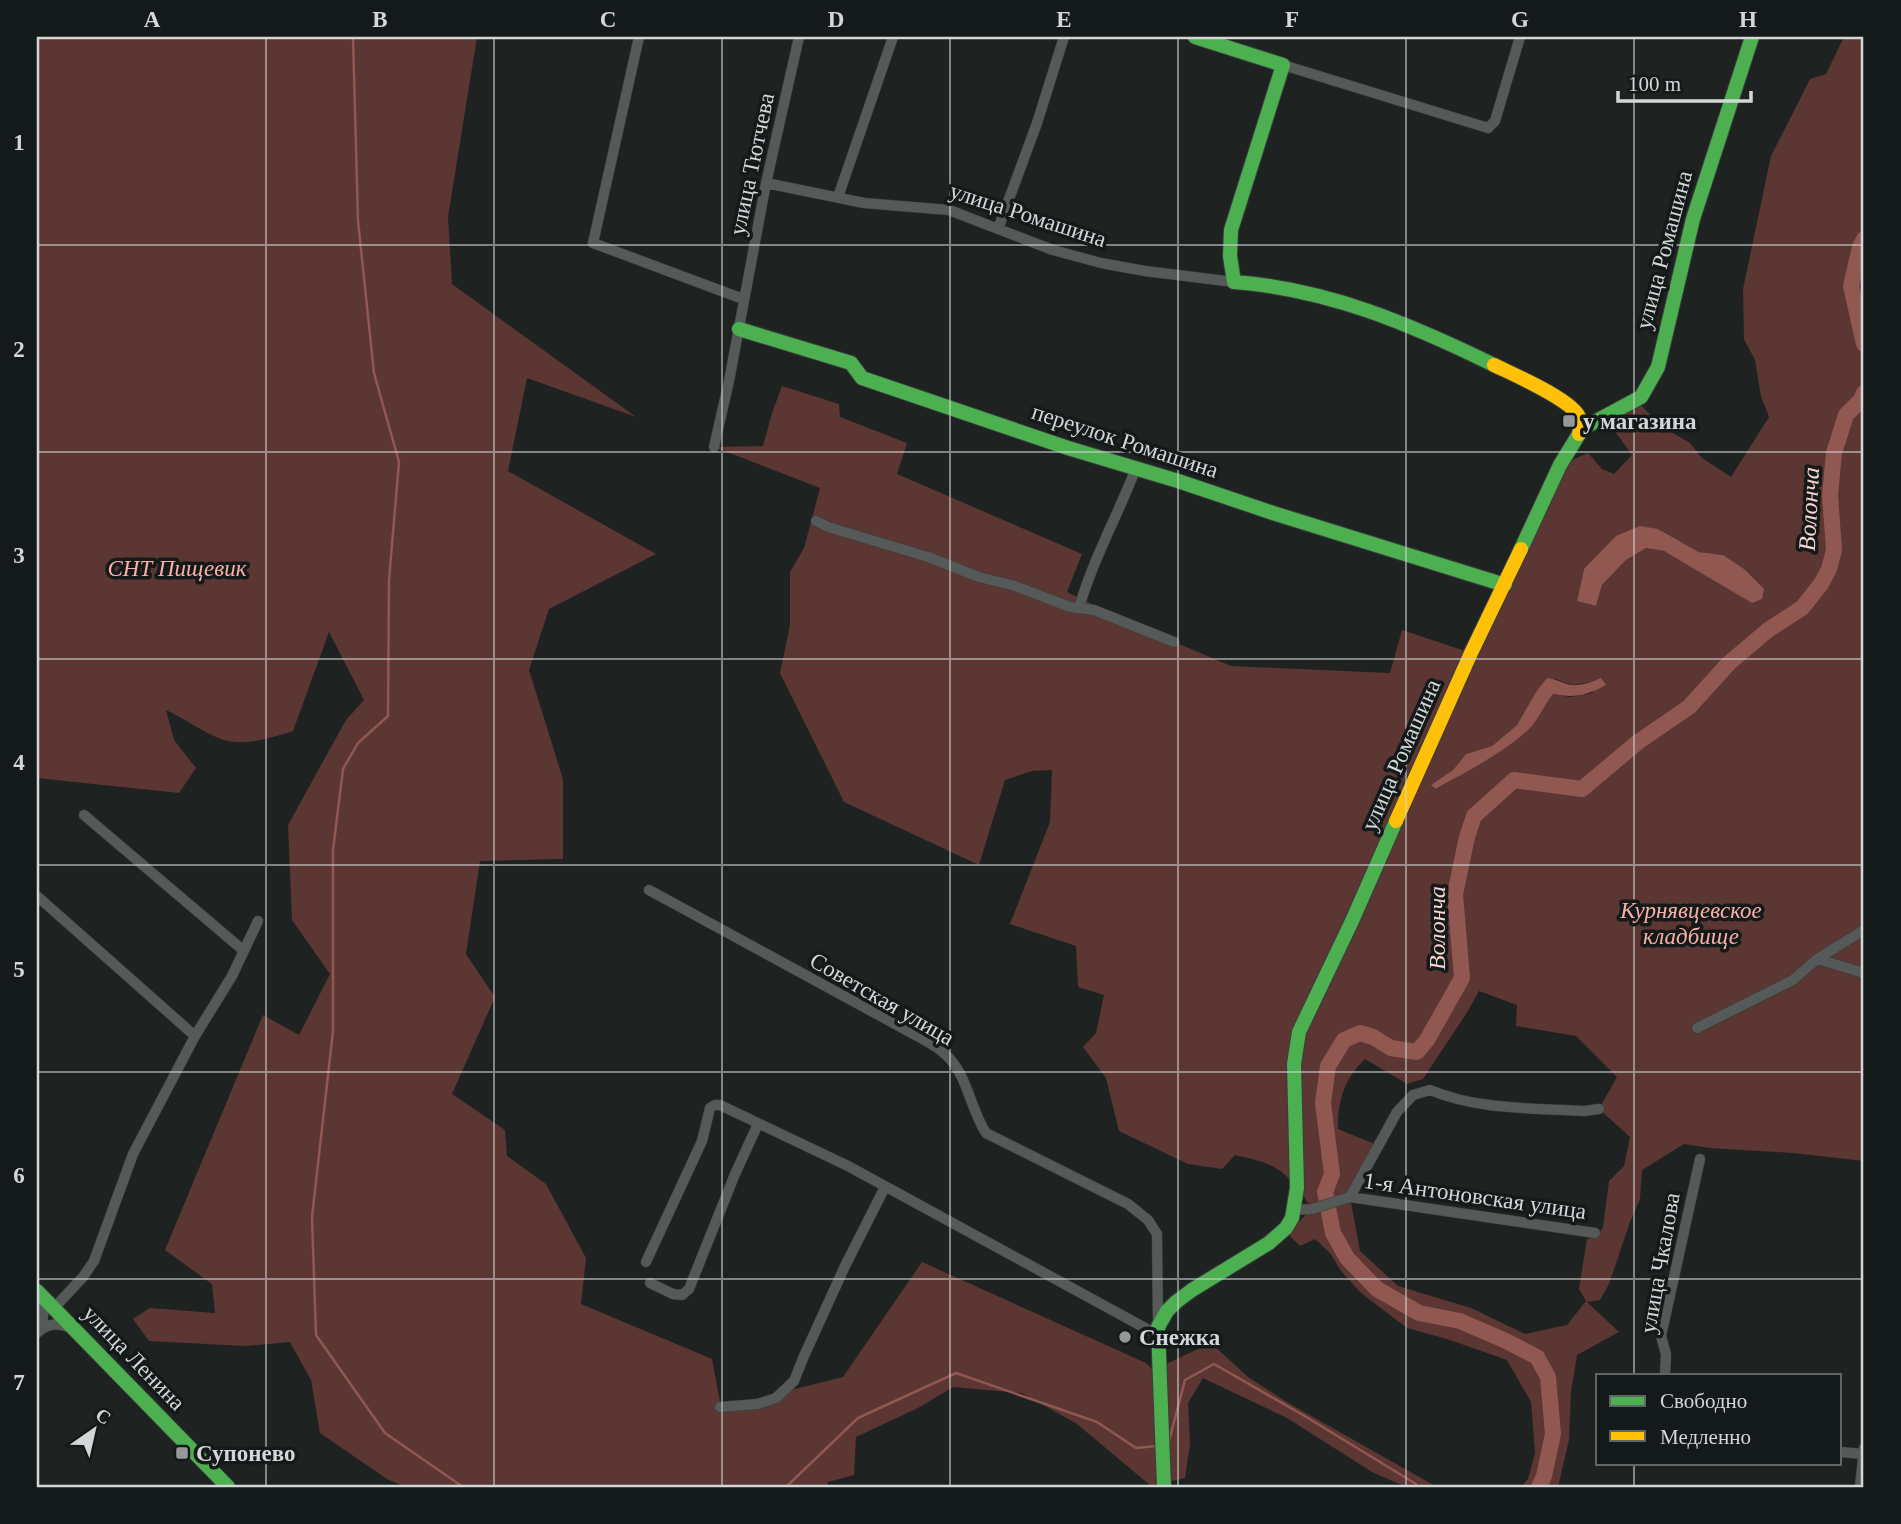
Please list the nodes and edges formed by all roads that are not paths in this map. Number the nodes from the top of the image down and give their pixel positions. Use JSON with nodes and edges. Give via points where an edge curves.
{"nodes":[{"id":1,"x":639,"y":37,"type":"edge"},
{"id":2,"x":799,"y":37,"type":"edge"},
{"id":3,"x":893,"y":37,"type":"edge"},
{"id":4,"x":1064,"y":37,"type":"edge"},
{"id":5,"x":1195,"y":37,"type":"edge"},
{"id":6,"x":1520,"y":37,"type":"edge"},
{"id":7,"x":1752,"y":37,"type":"edge"},
{"id":8,"x":1283,"y":65,"type":"junction"},
{"id":9,"x":766,"y":183,"type":"junction"},
{"id":10,"x":838,"y":197,"type":"junction"},
{"id":11,"x":998,"y":229,"type":"junction"},
{"id":12,"x":1234,"y":282,"type":"junction"},
{"id":13,"x":743,"y":299,"type":"junction"},
{"id":14,"x":739,"y":329,"type":"junction"},
{"id":15,"x":1565,"y":404,"type":"junction"},
{"id":16,"x":1613,"y":412,"type":"junction"},
{"id":17,"x":1579,"y":434,"type":"junction"},
{"id":18,"x":714,"y":447,"type":"dead end"},
{"id":19,"x":1136,"y":468,"type":"junction"},
{"id":20,"x":816,"y":521,"type":"dead end"},
{"id":21,"x":1505,"y":585,"type":"junction"},
{"id":22,"x":1079,"y":608,"type":"junction"},
{"id":23,"x":1174,"y":642,"type":"dead end"},
{"id":24,"x":84,"y":815,"type":"dead end"},
{"id":25,"x":649,"y":890,"type":"dead end"},
{"id":26,"x":37,"y":896,"type":"edge"},
{"id":27,"x":258,"y":921,"type":"dead end"},
{"id":28,"x":1864,"y":930,"type":"edge"},
{"id":29,"x":244,"y":951,"type":"junction"},
{"id":30,"x":1817,"y":958,"type":"junction"},
{"id":31,"x":1864,"y":974,"type":"edge"},
{"id":32,"x":1697,"y":1028,"type":"dead end"},
{"id":33,"x":195,"y":1036,"type":"junction"},
{"id":34,"x":1599,"y":1109,"type":"dead end"},
{"id":35,"x":758,"y":1124,"type":"junction"},
{"id":36,"x":1700,"y":1159,"type":"dead end"},
{"id":37,"x":885,"y":1187,"type":"junction"},
{"id":38,"x":1350,"y":1197,"type":"junction"},
{"id":39,"x":1294,"y":1210,"type":"junction"},
{"id":40,"x":1595,"y":1233,"type":"dead end"},
{"id":41,"x":646,"y":1262,"type":"dead end"},
{"id":42,"x":650,"y":1283,"type":"dead end"},
{"id":43,"x":37,"y":1292,"type":"edge"},
{"id":44,"x":54,"y":1308,"type":"junction"},
{"id":45,"x":1158,"y":1331,"type":"junction"},
{"id":46,"x":38,"y":1332,"type":"edge"},
{"id":47,"x":78,"y":1332,"type":"junction"},
{"id":48,"x":1665,"y":1374,"type":"edge"},
{"id":49,"x":720,"y":1407,"type":"dead end"},
{"id":50,"x":1864,"y":1448,"type":"edge"},
{"id":51,"x":1842,"y":1452,"type":"edge"},
{"id":52,"x":1863,"y":1454,"type":"edge"},
{"id":53,"x":228,"y":1487,"type":"edge"},
{"id":54,"x":1164,"y":1487,"type":"edge"},
{"id":55,"x":1860,"y":1487,"type":"edge"}],
"edges":[{"from":1,"to":13,"type":"street","via":[[593,243]]},
{"from":2,"to":9,"type":"street","name":"улица Тютчева"},
{"from":3,"to":10,"type":"street"},
{"from":4,"to":11,"type":"street"},
{"from":5,"to":8,"type":"street"},
{"from":6,"to":8,"type":"street","via":[[1495,121],[1488,128]]},
{"from":7,"to":16,"type":"street","name":"улица Ромашина","via":[[1693,219],[1658,367],[1641,397]]},
{"from":8,"to":12,"type":"street","via":[[1231,230],[1228,251]]},
{"from":9,"to":10,"type":"street","name":"улица Ромашина"},
{"from":9,"to":13,"type":"street","name":"улица Тютчева"},
{"from":10,"to":11,"type":"street","name":"улица Ромашина","via":[[949,210]]},
{"from":11,"to":12,"type":"street","name":"улица Ромашина","via":[[1101,263]]},
{"from":12,"to":15,"type":"street","via":[[1293,288],[1394,318]]},
{"from":13,"to":14,"type":"street","name":"улица Тютчева"},
{"from":14,"to":18,"type":"street","name":"улица Тютчева"},
{"from":14,"to":19,"type":"street","name":"переулок Ромашина","via":[[851,363],[862,378]]},
{"from":15,"to":16,"type":"street","via":[[1587,414]]},
{"from":15,"to":17,"type":"street","via":[[1579,418]]},
{"from":16,"to":17,"type":"street","name":"улица Ромашина"},
{"from":17,"to":21,"type":"street","name":"улица Ромашина"},
{"from":19,"to":21,"type":"street","name":"переулок Ромашина"},
{"from":19,"to":22,"type":"street"},
{"from":20,"to":22,"type":"street"},
{"from":21,"to":39,"type":"street","name":"улица Ромашина","via":[[1299,1032],[1294,1064]]},
{"from":22,"to":23,"type":"street"},
{"from":24,"to":29,"type":"street"},
{"from":25,"to":45,"type":"street","name":"Советская улица","via":[[937,1048],[956,1066],[986,1133],[1128,1204],[1148,1220],[1157,1234]]},
{"from":26,"to":33,"type":"street"},
{"from":27,"to":29,"type":"street"},
{"from":28,"to":30,"type":"street"},
{"from":29,"to":33,"type":"street"},
{"from":30,"to":31,"type":"street"},
{"from":30,"to":32,"type":"street","via":[[1793,980]]},
{"from":33,"to":44,"type":"street","via":[[133,1154],[94,1261]]},
{"from":34,"to":38,"type":"street","via":[[1499,1107],[1430,1090],[1413,1095],[1397,1112]]},
{"from":35,"to":37,"type":"street"},
{"from":35,"to":41,"type":"street","via":[[725,1108],[710,1108],[702,1141]]},
{"from":35,"to":42,"type":"street","via":[[689,1289],[682,1295],[673,1294]]},
{"from":36,"to":48,"type":"street","name":"улица Чкалова","via":[[1661,1336]]},
{"from":37,"to":45,"type":"street"},
{"from":37,"to":49,"type":"street","via":[[794,1381],[776,1398],[758,1405]]},
{"from":38,"to":39,"type":"street"},
{"from":38,"to":40,"type":"street","name":"1-я Антоновская улица"},
{"from":39,"to":45,"type":"street","via":[[1279,1235],[1167,1311]]},
{"from":43,"to":44,"type":"street","name":"улица Ленина"},
{"from":43,"to":46,"type":"street","via":[[44,1306]]},
{"from":44,"to":47,"type":"street","name":"улица Ленина"},
{"from":45,"to":54,"type":"street"},
{"from":46,"to":47,"type":"street","via":[[62,1324]]},
{"from":47,"to":53,"type":"street","name":"улица Ленина"},
{"from":50,"to":52,"type":"street"},
{"from":51,"to":52,"type":"street"},
{"from":52,"to":55,"type":"street"}]}
